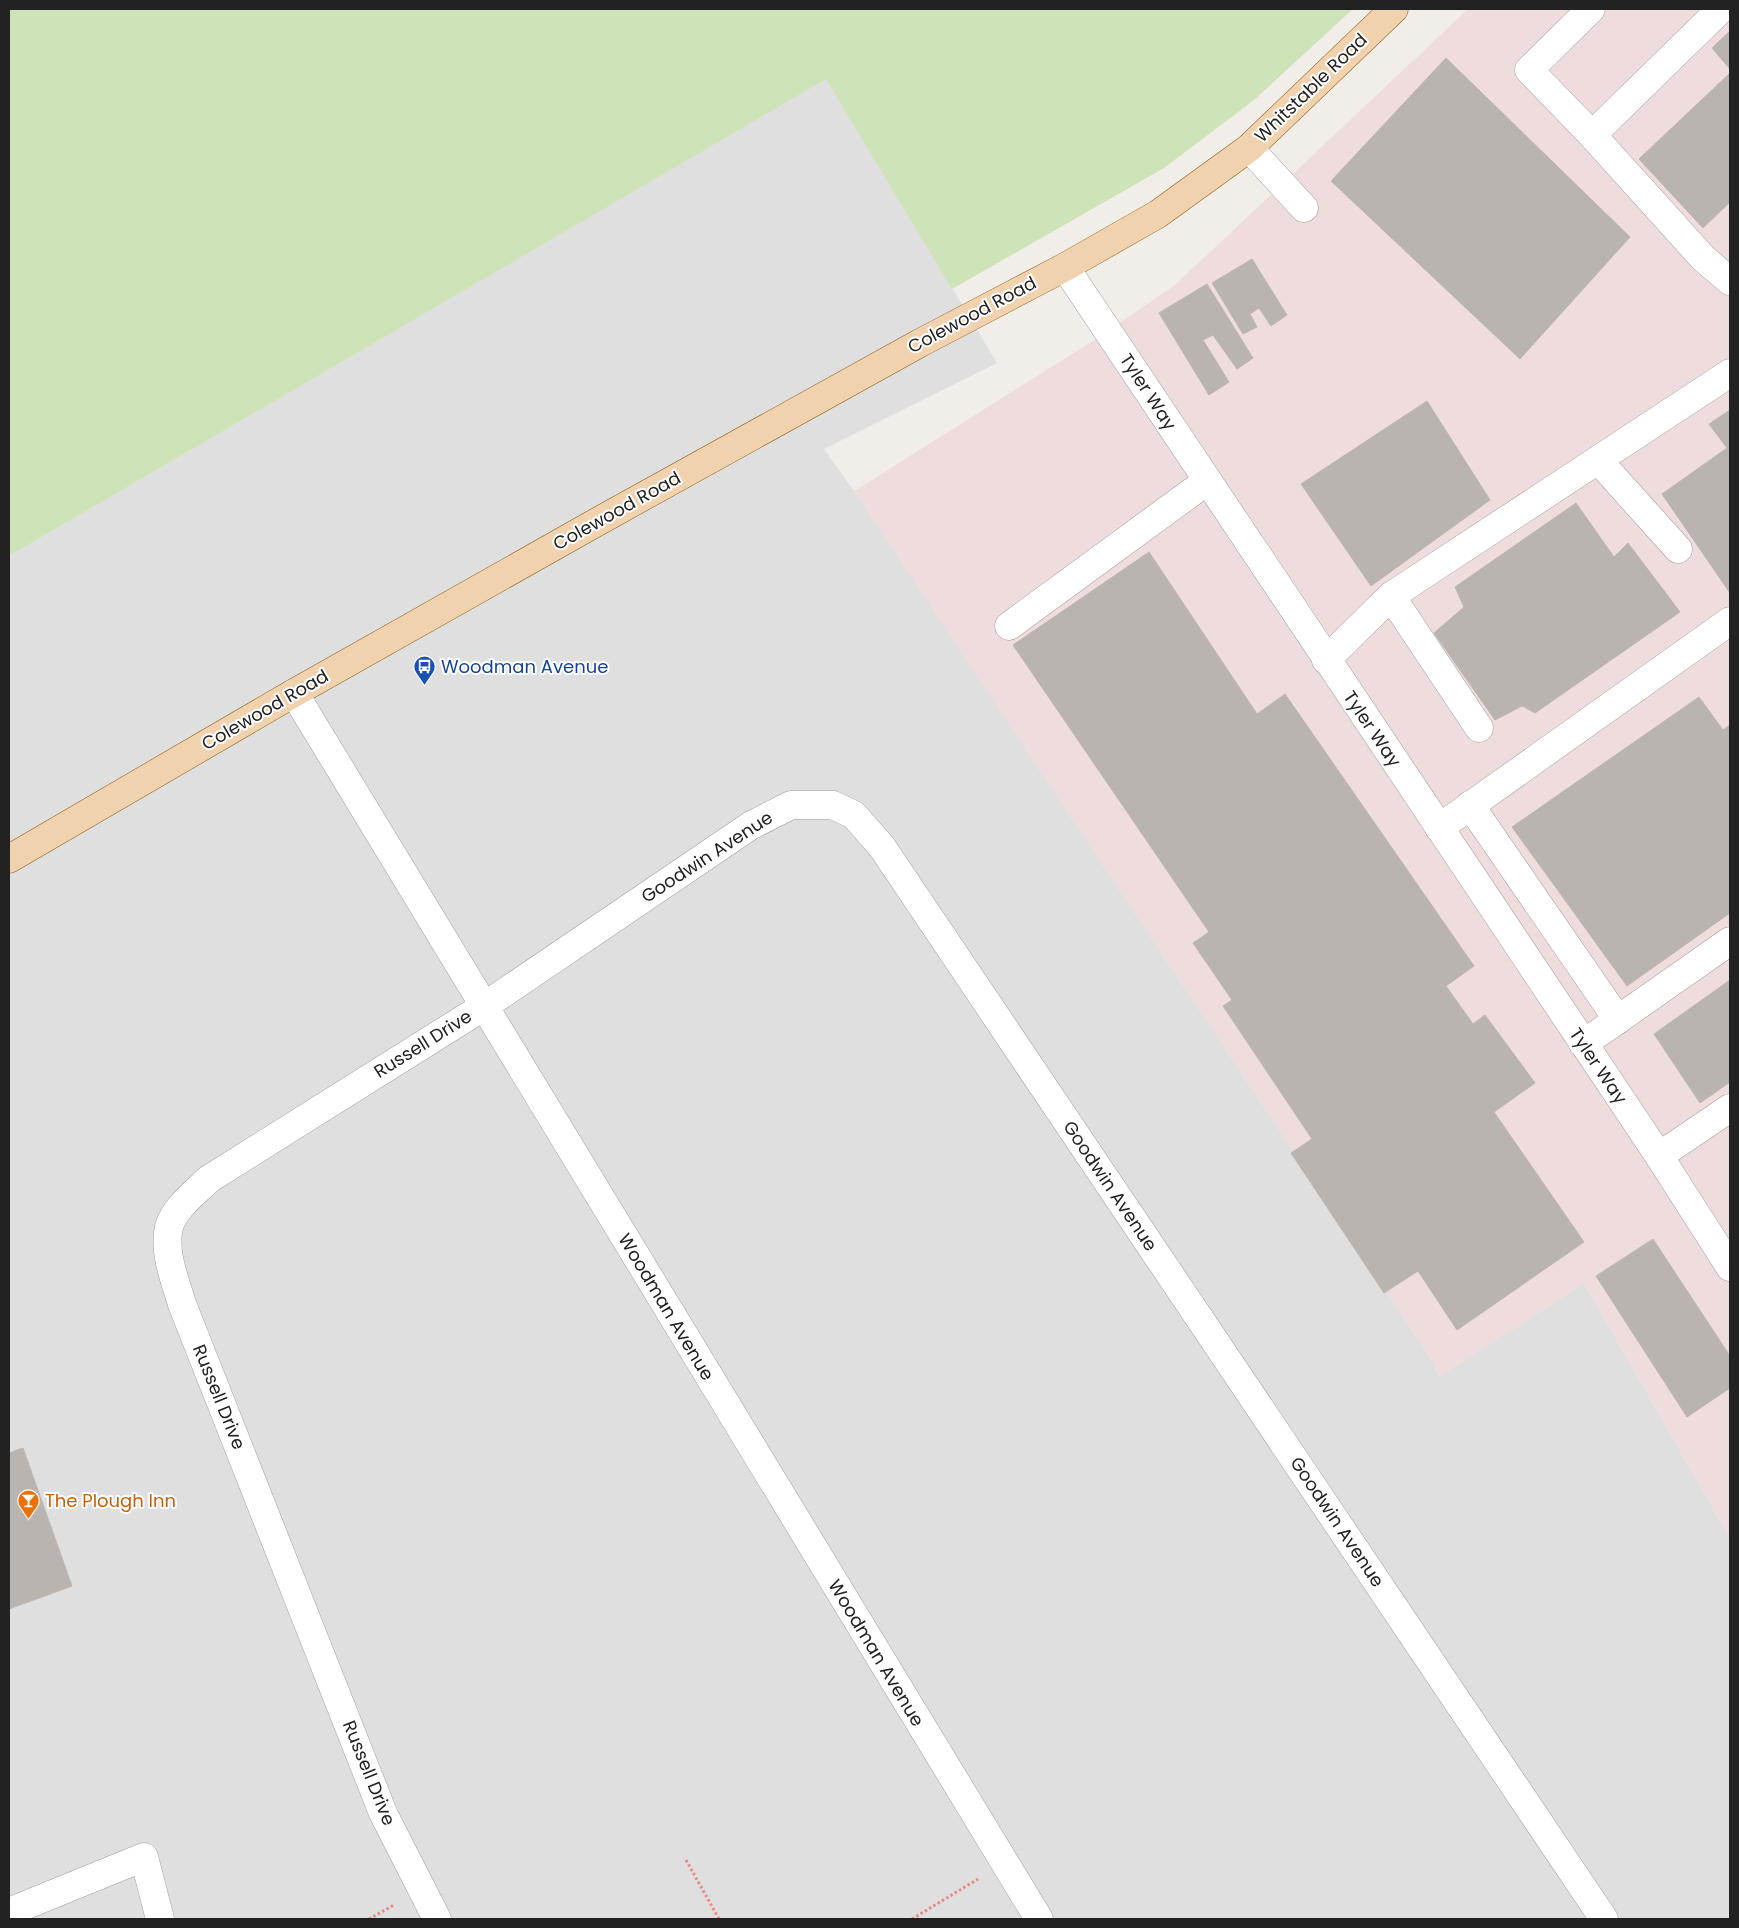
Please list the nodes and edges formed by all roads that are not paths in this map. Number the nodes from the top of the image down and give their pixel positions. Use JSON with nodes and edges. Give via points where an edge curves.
{"nodes":[{"id":1,"x":1394,"y":9,"type":"edge"},
{"id":2,"x":1590,"y":9,"type":"edge"},
{"id":3,"x":1721,"y":9,"type":"edge"},
{"id":4,"x":1592,"y":135,"type":"junction"},
{"id":5,"x":1249,"y":148,"type":"junction"},
{"id":6,"x":1228,"y":165,"type":"joint"},
{"id":7,"x":1304,"y":208,"type":"dead end"},
{"id":8,"x":1065,"y":267,"type":"junction"},
{"id":9,"x":1730,"y":281,"type":"edge"},
{"id":10,"x":1730,"y":373,"type":"edge"},
{"id":11,"x":1598,"y":460,"type":"junction"},
{"id":12,"x":1207,"y":481,"type":"junction"},
{"id":13,"x":1678,"y":549,"type":"dead end"},
{"id":14,"x":1391,"y":596,"type":"junction"},
{"id":15,"x":1730,"y":621,"type":"edge"},
{"id":16,"x":1009,"y":626,"type":"dead end"},
{"id":17,"x":1326,"y":660,"type":"junction"},
{"id":18,"x":294,"y":693,"type":"junction"},
{"id":19,"x":1479,"y":728,"type":"dead end"},
{"id":20,"x":1470,"y":805,"type":"junction"},
{"id":21,"x":1439,"y":828,"type":"junction"},
{"id":22,"x":9,"y":859,"type":"edge"},
{"id":23,"x":1521,"y":880,"type":"junction"},
{"id":24,"x":1489,"y":902,"type":"junction"},
{"id":25,"x":1730,"y":942,"type":"edge"},
{"id":26,"x":483,"y":1007,"type":"junction"},
{"id":27,"x":1618,"y":1020,"type":"junction"},
{"id":28,"x":1583,"y":1044,"type":"junction"},
{"id":29,"x":1730,"y":1108,"type":"edge"},
{"id":30,"x":1658,"y":1156,"type":"junction"},
{"id":31,"x":1730,"y":1268,"type":"edge"},
{"id":32,"x":9,"y":1912,"type":"edge"},
{"id":33,"x":160,"y":1919,"type":"edge"},
{"id":34,"x":437,"y":1919,"type":"edge"},
{"id":35,"x":1039,"y":1919,"type":"edge"},
{"id":36,"x":1604,"y":1919,"type":"edge"}],
"edges":[{"from":1,"to":5,"type":"main road","name":"Whitstable Road"},
{"from":2,"to":4,"type":"street","via":[[1529,70]]},
{"from":3,"to":4,"type":"street"},
{"from":4,"to":9,"type":"street","via":[[1703,258]]},
{"from":5,"to":6,"type":"main road","name":"Whitstable Road"},
{"from":5,"to":7,"type":"street"},
{"from":6,"to":8,"type":"main road","name":"Colewood Road","via":[[1158,214]]},
{"from":8,"to":12,"type":"street","name":"Tyler Way"},
{"from":8,"to":18,"type":"main road","name":"Colewood Road","via":[[920,342]]},
{"from":10,"to":11,"type":"street"},
{"from":11,"to":13,"type":"street"},
{"from":11,"to":14,"type":"street"},
{"from":12,"to":16,"type":"street"},
{"from":12,"to":17,"type":"street","name":"Tyler Way"},
{"from":14,"to":17,"type":"street"},
{"from":14,"to":19,"type":"street"},
{"from":15,"to":20,"type":"street"},
{"from":17,"to":21,"type":"street","name":"Tyler Way"},
{"from":18,"to":22,"type":"main road","name":"Colewood Road"},
{"from":18,"to":26,"type":"street","name":"Woodman Avenue"},
{"from":20,"to":21,"type":"street"},
{"from":20,"to":23,"type":"street"},
{"from":21,"to":24,"type":"street","name":"Tyler Way"},
{"from":23,"to":24,"type":"street"},
{"from":23,"to":27,"type":"street"},
{"from":24,"to":28,"type":"street","name":"Tyler Way"},
{"from":25,"to":27,"type":"street"},
{"from":26,"to":34,"type":"street","name":"Russell Drive","via":[[209,1179],[182,1206],[169,1226],[168,1258],[182,1304],[383,1813]]},
{"from":26,"to":35,"type":"street","name":"Woodman Avenue"},
{"from":26,"to":36,"type":"street","name":"Goodwin Avenue","via":[[750,826],[791,805],[833,805],[854,815],[882,847]]},
{"from":27,"to":28,"type":"street"},
{"from":28,"to":30,"type":"street","name":"Tyler Way"},
{"from":29,"to":30,"type":"street"},
{"from":30,"to":31,"type":"street","name":"Tyler Way"},
{"from":32,"to":33,"type":"street","via":[[144,1857]]}]}
